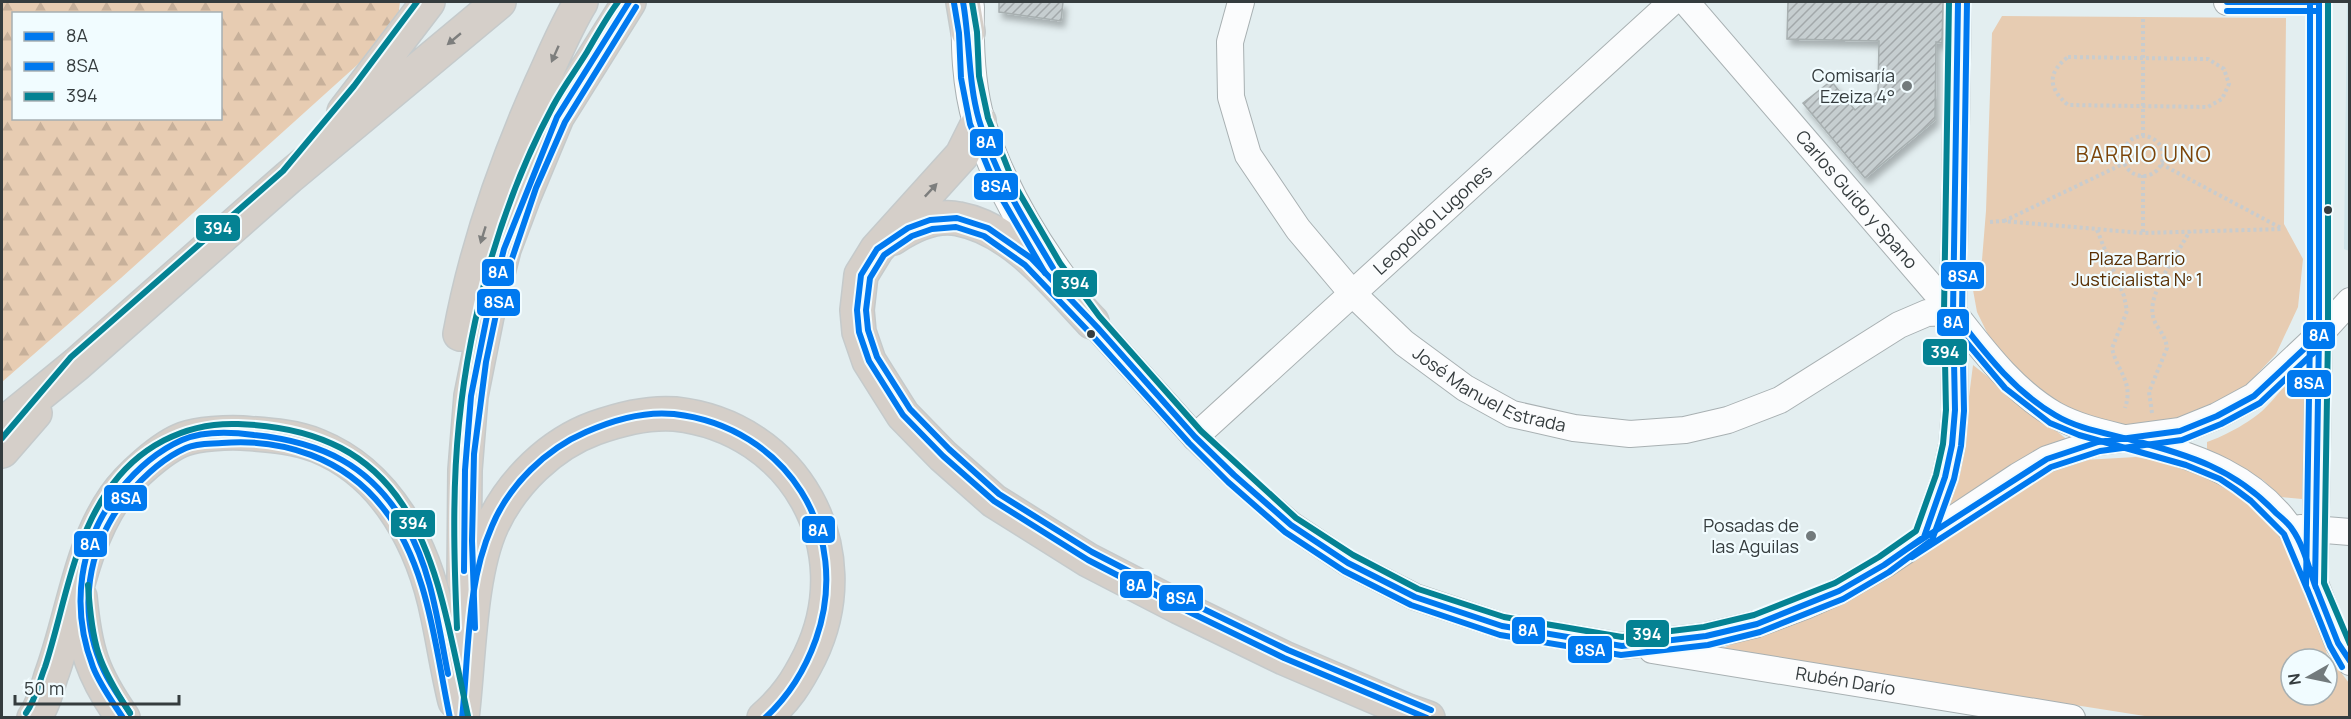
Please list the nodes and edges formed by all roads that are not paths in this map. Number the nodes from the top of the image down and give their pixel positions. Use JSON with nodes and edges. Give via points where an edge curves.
{"nodes":[{"id":1,"x":428,"y":2,"type":"edge"},
{"id":2,"x":499,"y":2,"type":"edge"},
{"id":3,"x":581,"y":2,"type":"edge"},
{"id":4,"x":629,"y":2,"type":"edge"},
{"id":5,"x":1242,"y":2,"type":"edge"},
{"id":6,"x":1672,"y":2,"type":"edge"},
{"id":7,"x":1686,"y":2,"type":"edge"},
{"id":8,"x":1958,"y":2,"type":"edge"},
{"id":9,"x":2227,"y":2,"type":"edge"},
{"id":10,"x":2319,"y":2,"type":"edge"},
{"id":11,"x":966,"y":12,"type":"edge"},
{"id":12,"x":979,"y":121,"type":"junction"},
{"id":13,"x":289,"y":177,"type":"junction"},
{"id":14,"x":877,"y":249,"type":"junction"},
{"id":15,"x":1352,"y":293,"type":"junction"},
{"id":16,"x":2349,"y":301,"type":"edge"},
{"id":17,"x":1953,"y":312,"type":"junction"},
{"id":18,"x":1092,"y":322,"type":"junction"},
{"id":19,"x":2319,"y":335,"type":"junction"},
{"id":20,"x":77,"y":364,"type":"junction"},
{"id":21,"x":2,"y":425,"type":"edge"},
{"id":22,"x":1195,"y":437,"type":"junction"},
{"id":23,"x":2127,"y":438,"type":"junction"},
{"id":24,"x":2,"y":451,"type":"edge"},
{"id":25,"x":2303,"y":529,"type":"junction"},
{"id":26,"x":2349,"y":532,"type":"edge"},
{"id":27,"x":1924,"y":537,"type":"junction"},
{"id":28,"x":79,"y":583,"type":"junction"},
{"id":29,"x":1622,"y":646,"type":"junction"},
{"id":30,"x":2349,"y":662,"type":"edge"},
{"id":31,"x":458,"y":670,"type":"junction"},
{"id":32,"x":34,"y":717,"type":"edge"},
{"id":33,"x":123,"y":717,"type":"edge"},
{"id":34,"x":461,"y":717,"type":"edge"},
{"id":35,"x":764,"y":717,"type":"edge"},
{"id":36,"x":1428,"y":717,"type":"edge"},
{"id":37,"x":2072,"y":717,"type":"edge"}],
"edges":[{"from":1,"to":13,"type":"highway","via":[[361,92]]},
{"from":2,"to":13,"type":"highway","one_way":true},
{"from":3,"to":31,"type":"highway","one_way":true,"via":[[499,185],[464,311],[448,414],[444,476],[443,546]]},
{"from":4,"to":31,"type":"highway","via":[[557,117],[504,249],[471,396]]},
{"from":5,"to":15,"type":"street","name":"José Manuel Estrada","via":[[1230,42],[1231,97],[1248,155],[1298,229]]},
{"from":6,"to":15,"type":"street","name":"Leopoldo Lugones"},
{"from":7,"to":17,"type":"street","name":"Carlos Guido y Spano"},
{"from":8,"to":17,"type":"street"},
{"from":9,"to":10,"type":"street"},
{"from":10,"to":19,"type":"street"},
{"from":11,"to":12,"type":"street","via":[[970,77]]},
{"from":14,"to":12,"type":"highway","one_way":true,"via":[[962,155]]},
{"from":12,"to":18,"type":"street","via":[[1006,188],[1030,232]]},
{"from":13,"to":20,"type":"highway"},
{"from":14,"to":18,"type":"highway","via":[[908,228],[930,220],[957,218],[987,228],[1031,258]]},
{"from":14,"to":36,"type":"highway","via":[[861,275],[857,310],[859,332],[869,361],[903,415],[994,501],[1089,560],[1179,607],[1284,658]]},
{"from":15,"to":17,"type":"street","name":"José Manuel Estrada","via":[[1404,343],[1465,388],[1512,414],[1574,428],[1630,434],[1685,430],[1728,420],[1780,400],[1899,324],[1927,313]]},
{"from":15,"to":22,"type":"street","name":"Leopoldo Lugones"},
{"from":16,"to":19,"type":"street"},
{"from":17,"to":23,"type":"street","name":"Carlos Guido y Spano","via":[[2023,393],[2085,429]]},
{"from":17,"to":27,"type":"street","via":[[1952,445]]},
{"from":18,"to":22,"type":"street","name":"Rubén Darío"},
{"from":19,"to":23,"type":"street","via":[[2254,396],[2180,431]]},
{"from":19,"to":25,"type":"street"},
{"from":20,"to":21,"type":"highway"},
{"from":20,"to":24,"type":"highway"},
{"from":22,"to":29,"type":"street","name":"Rubén Darío","via":[[1291,525],[1348,563],[1415,597],[1502,626]]},
{"from":23,"to":25,"type":"street","name":"Carlos Guido y Spano","via":[[2191,457],[2238,477]]},
{"from":23,"to":27,"type":"street","via":[[2098,441],[2047,459]]},
{"from":25,"to":26,"type":"street"},
{"from":25,"to":30,"type":"street","via":[[2299,542]]},
{"from":27,"to":29,"type":"street","via":[[1839,591],[1757,624],[1706,636]]},
{"from":28,"to":31,"type":"highway","via":[[91,541],[115,496],[143,465],[183,439],[231,432],[316,445],[347,460],[391,503],[428,579]]},
{"from":28,"to":32,"type":"highway","via":[[55,665]]},
{"from":28,"to":33,"type":"highway","via":[[90,660]]},
{"from":29,"to":37,"type":"street","name":"Rubén Darío"},
{"from":31,"to":34,"type":"highway"},
{"from":31,"to":35,"type":"highway","via":[[482,550],[510,494],[528,473],[578,435],[646,415],[682,416],[724,426],[755,441],[785,467],[819,525],[829,567],[826,610],[817,642],[784,701]]}]}
